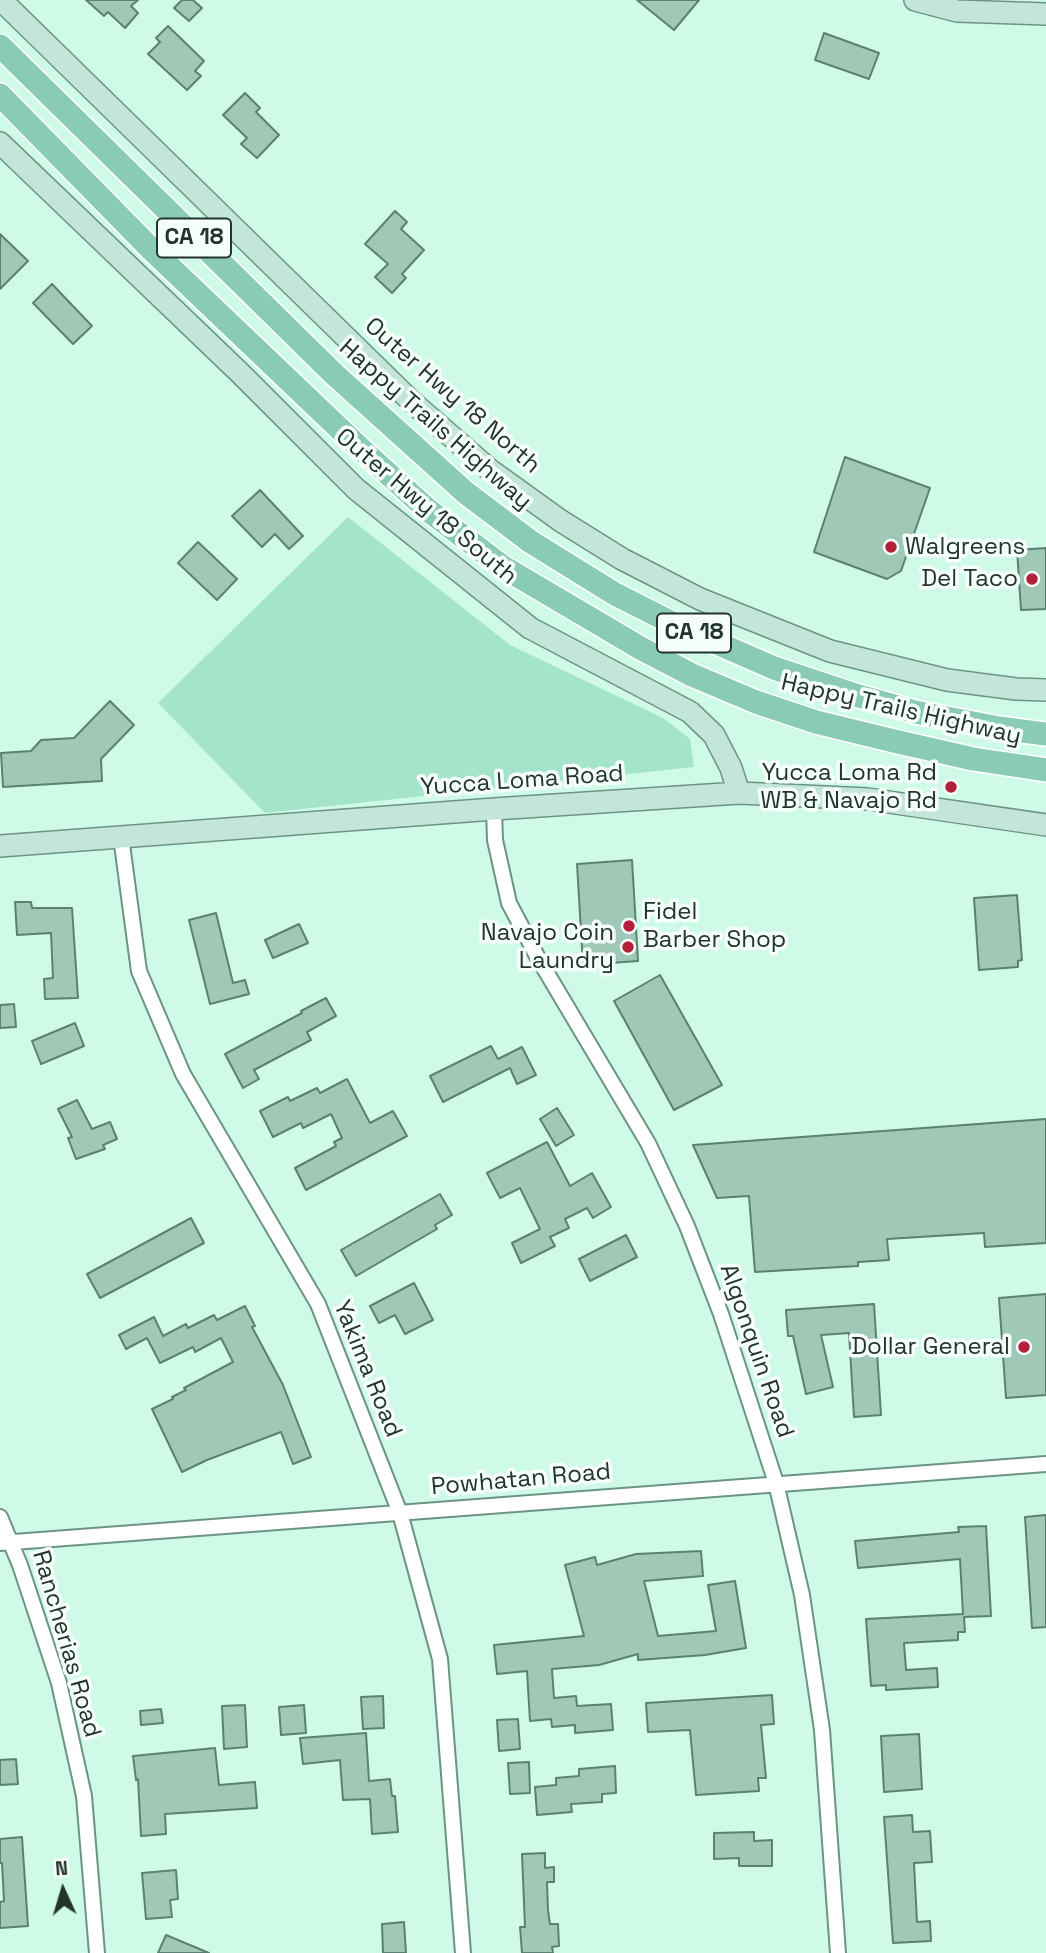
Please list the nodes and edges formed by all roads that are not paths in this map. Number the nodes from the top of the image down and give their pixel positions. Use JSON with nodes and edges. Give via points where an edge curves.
{"nodes":[{"id":1,"x":1,"y":0,"type":"edge"},
{"id":2,"x":915,"y":0,"type":"edge"},
{"id":3,"x":1046,"y":14,"type":"edge"},
{"id":4,"x":0,"y":46,"type":"edge"},
{"id":5,"x":0,"y":95,"type":"edge"},
{"id":6,"x":0,"y":143,"type":"edge"},
{"id":7,"x":1046,"y":691,"type":"edge"},
{"id":8,"x":1046,"y":734,"type":"edge"},
{"id":9,"x":1046,"y":770,"type":"edge"},
{"id":10,"x":739,"y":793,"type":"junction"},
{"id":11,"x":494,"y":808,"type":"junction"},
{"id":12,"x":1046,"y":825,"type":"edge"},
{"id":13,"x":121,"y":837,"type":"junction"},
{"id":14,"x":0,"y":846,"type":"edge"},
{"id":15,"x":1046,"y":1464,"type":"edge"},
{"id":16,"x":776,"y":1483,"type":"junction"},
{"id":17,"x":400,"y":1513,"type":"junction"},
{"id":18,"x":0,"y":1517,"type":"edge"},
{"id":19,"x":6,"y":1542,"type":"edge"},
{"id":20,"x":97,"y":1953,"type":"edge"},
{"id":21,"x":463,"y":1953,"type":"edge"},
{"id":22,"x":838,"y":1953,"type":"edge"}],
"edges":[{"from":1,"to":7,"type":"street","name":"Outer Hwy 18 North","via":[[411,401],[490,470],[561,521],[699,599],[830,651],[947,680]]},
{"from":2,"to":3,"type":"street","via":[[957,11]]},
{"from":4,"to":8,"type":"main road","name":"Happy Trails Highway","number":"CA 18","via":[[335,375],[466,493],[531,542],[615,594],[774,668],[915,712]]},
{"from":5,"to":9,"type":"main road","name":"Happy Trails Highway","number":"CA 18","via":[[151,249],[363,451],[428,510],[503,567],[642,649],[756,702],[816,722],[947,753]]},
{"from":6,"to":10,"type":"street","name":"Outer Hwy 18 South","via":[[356,489],[530,628],[690,712],[714,736]]},
{"from":10,"to":11,"type":"street","name":"Yucca Loma Road"},
{"from":10,"to":12,"type":"street","name":"Yucca Loma Road","via":[[868,799]]},
{"from":11,"to":13,"type":"street","name":"Yucca Loma Road"},
{"from":11,"to":16,"type":"street","name":"Algonquin Road","via":[[495,840],[509,903],[674,1196],[721,1314]]},
{"from":13,"to":14,"type":"street","name":"Yucca Loma Road"},
{"from":13,"to":17,"type":"street","name":"Yakima Road","via":[[139,971],[183,1074],[318,1304]]},
{"from":15,"to":16,"type":"street","name":"Powhatan Road"},
{"from":16,"to":17,"type":"street","name":"Powhatan Road"},
{"from":16,"to":22,"type":"street","name":"Algonquin Road","via":[[802,1595],[822,1730]]},
{"from":17,"to":19,"type":"street","name":"Powhatan Road"},
{"from":17,"to":21,"type":"street","name":"Yakima Road","via":[[440,1659]]},
{"from":18,"to":19,"type":"street","name":"Rancherias Road"},
{"from":19,"to":20,"type":"street","name":"Rancherias Road","via":[[59,1683],[84,1796]]}]}
